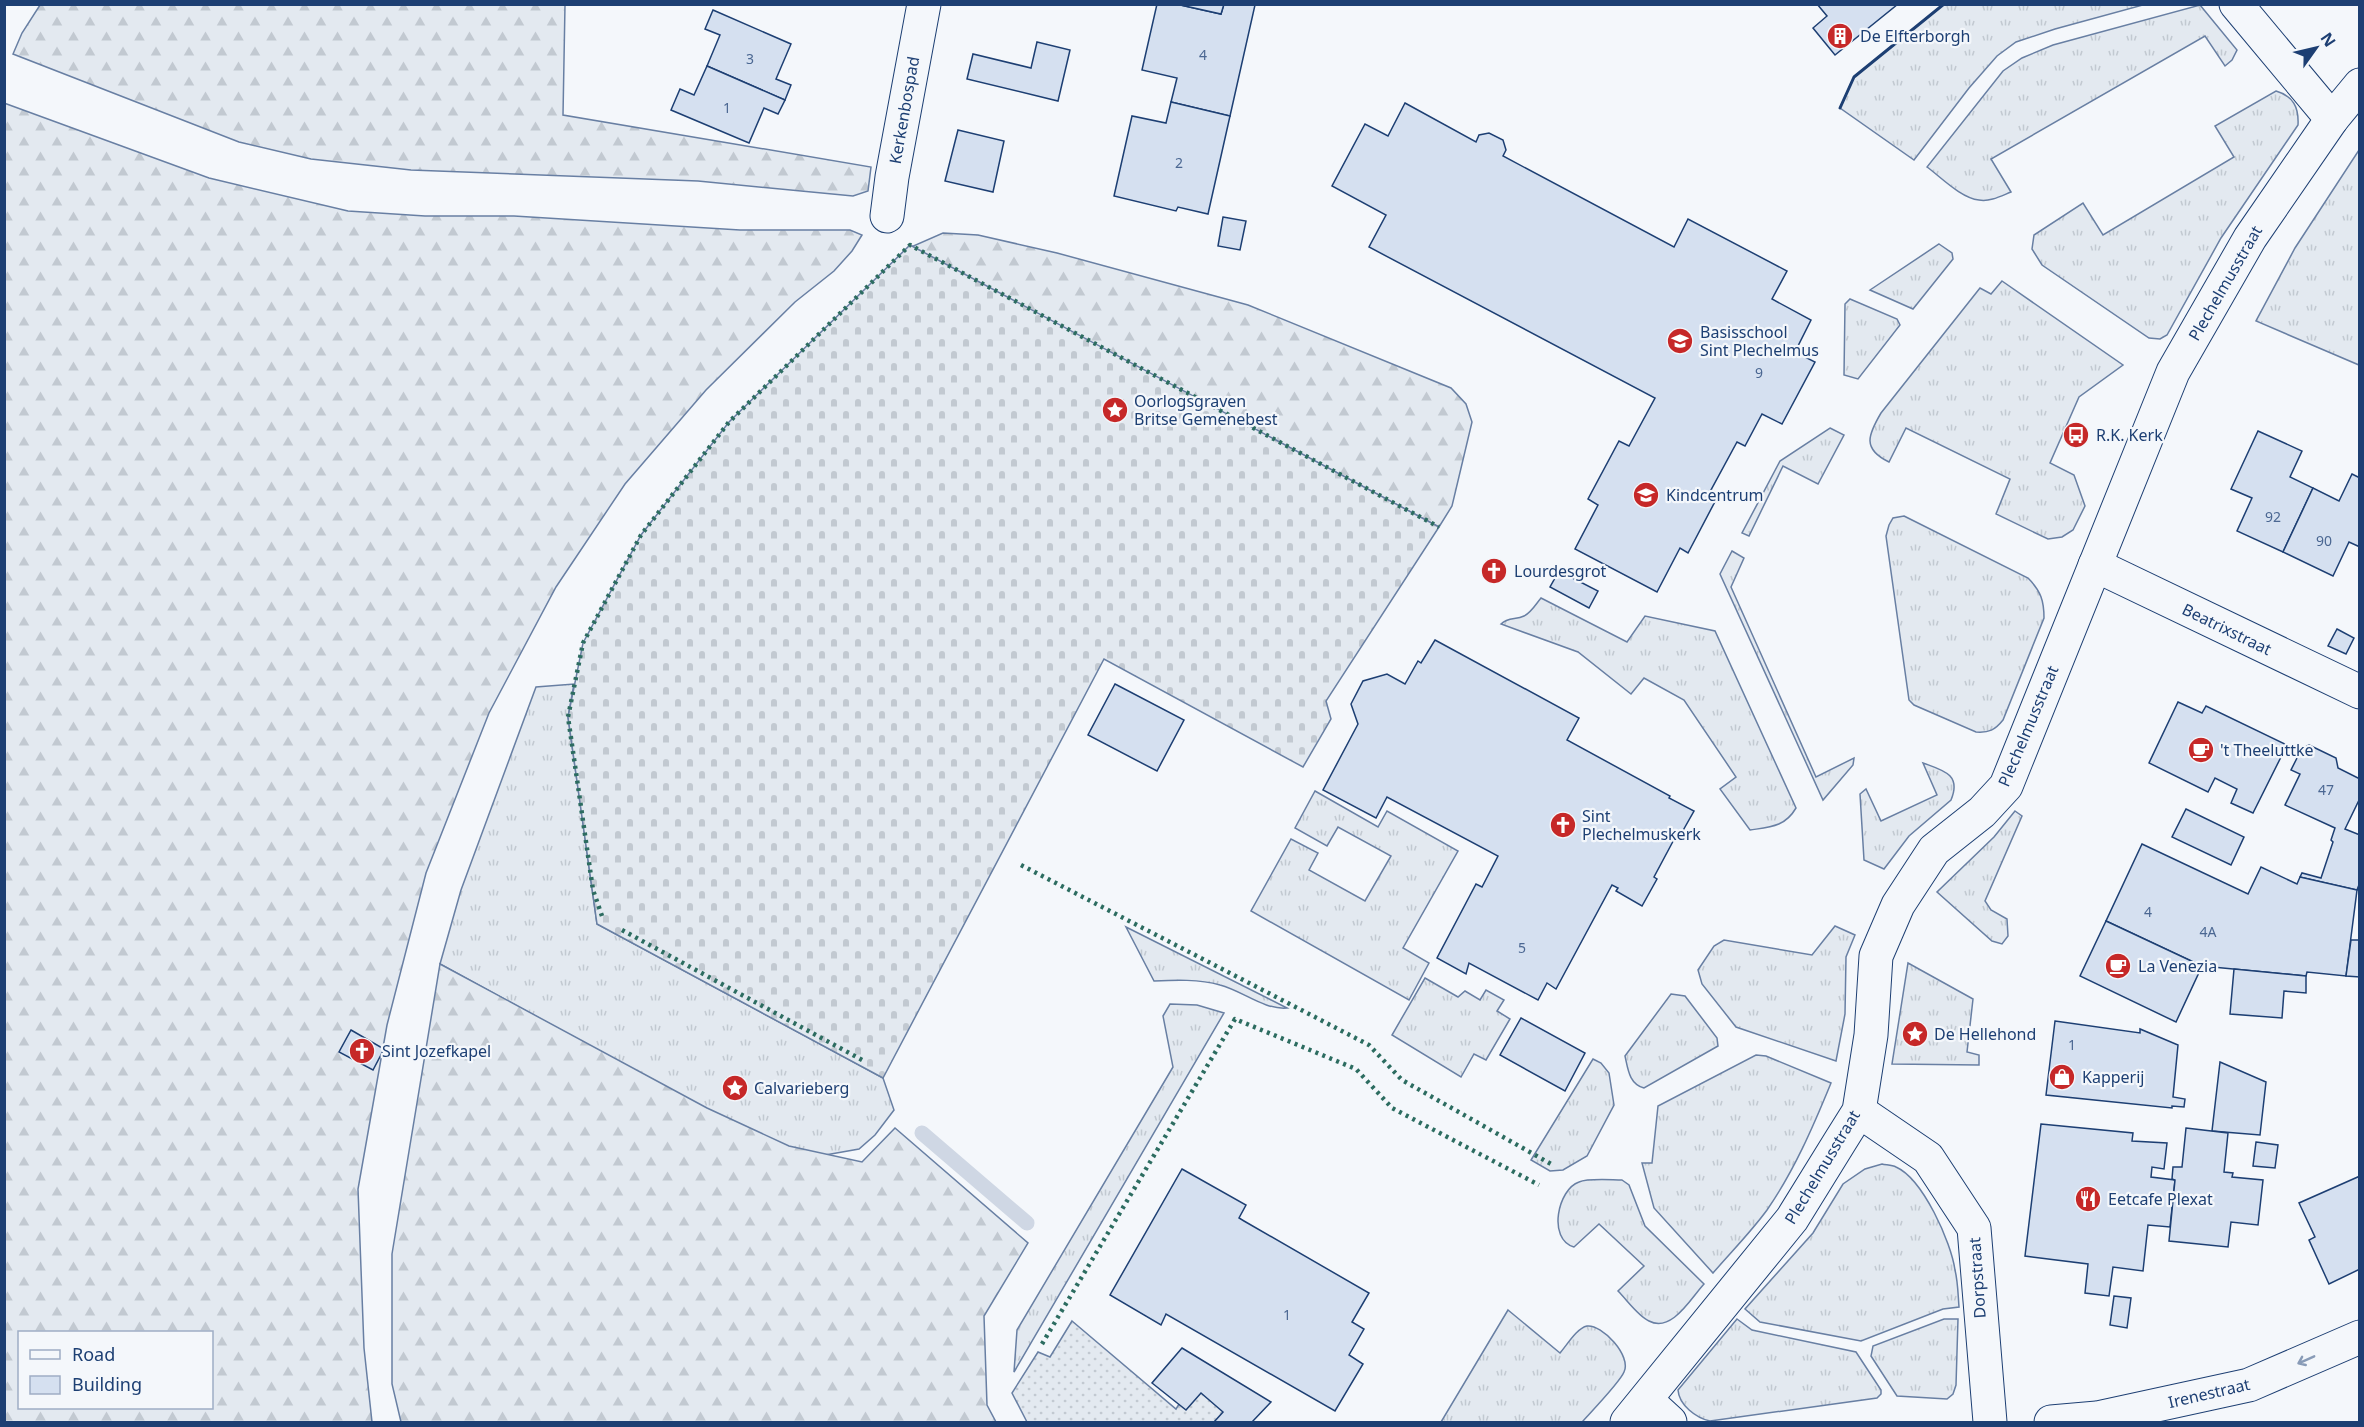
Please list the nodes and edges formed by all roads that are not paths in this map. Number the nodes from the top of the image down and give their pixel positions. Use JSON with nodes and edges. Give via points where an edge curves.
{"nodes":[{"id":1,"x":924,"y":4,"type":"edge"},
{"id":2,"x":2236,"y":4,"type":"edge"},
{"id":3,"x":2360,"y":85,"type":"edge"},
{"id":4,"x":2332,"y":119,"type":"junction"},
{"id":5,"x":888,"y":216,"type":"dead end"},
{"id":6,"x":2095,"y":565,"type":"junction"},
{"id":7,"x":2360,"y":692,"type":"edge"},
{"id":8,"x":1859,"y":1111,"type":"junction"},
{"id":9,"x":2360,"y":1337,"type":"edge"},
{"id":10,"x":1636,"y":1411,"type":"edge"},
{"id":11,"x":1670,"y":1422,"type":"edge"},
{"id":12,"x":1990,"y":1422,"type":"edge"},
{"id":13,"x":2051,"y":1422,"type":"edge"}],
"edges":[{"from":1,"to":5,"type":"street","name":"Kerkenbospad"},
{"from":2,"to":4,"type":"street"},
{"from":3,"to":4,"type":"street","name":"Plechelmusstraat"},
{"from":4,"to":6,"type":"street","name":"Plechelmusstraat","via":[[2250,238],[2173,372]]},
{"from":6,"to":7,"type":"street","name":"Beatrixstraat"},
{"from":6,"to":8,"type":"street","name":"Plechelmusstraat","via":[[2006,786],[1982,812],[1934,850],[1898,905],[1876,956],[1871,1035]]},
{"from":8,"to":10,"type":"street","name":"Plechelmusstraat","via":[[1792,1219]]},
{"from":8,"to":12,"type":"street","name":"Dorpstraat","via":[[1928,1158],[1974,1228]]},
{"from":9,"to":13,"type":"street","name":"Irenestraat","one_way":true,"via":[[2249,1385],[2097,1418]]},
{"from":10,"to":11,"type":"street"}]}
